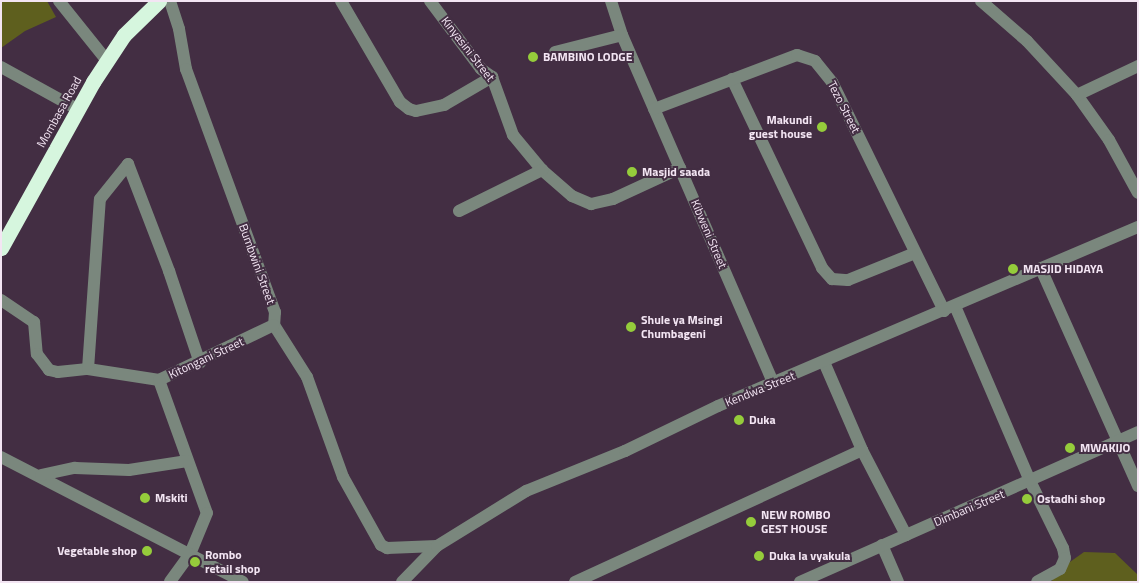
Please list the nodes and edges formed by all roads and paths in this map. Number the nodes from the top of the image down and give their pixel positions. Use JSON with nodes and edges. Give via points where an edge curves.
{"nodes":[{"id":1,"x":59,"y":1,"type":"edge"},
{"id":2,"x":159,"y":1,"type":"edge"},
{"id":3,"x":170,"y":1,"type":"edge"},
{"id":4,"x":342,"y":1,"type":"edge"},
{"id":5,"x":430,"y":1,"type":"edge"},
{"id":6,"x":611,"y":1,"type":"edge"},
{"id":7,"x":980,"y":1,"type":"edge"},
{"id":8,"x":622,"y":35,"type":"junction"},
{"id":9,"x":555,"y":52,"type":"dead end"},
{"id":10,"x":106,"y":61,"type":"junction"},
{"id":11,"x":1138,"y":66,"type":"edge"},
{"id":12,"x":1,"y":67,"type":"edge"},
{"id":13,"x":492,"y":77,"type":"junction"},
{"id":14,"x":732,"y":80,"type":"junction"},
{"id":15,"x":1077,"y":95,"type":"junction"},
{"id":16,"x":77,"y":109,"type":"junction"},
{"id":17,"x":654,"y":109,"type":"junction"},
{"id":18,"x":680,"y":168,"type":"junction"},
{"id":19,"x":542,"y":170,"type":"junction"},
{"id":20,"x":1138,"y":193,"type":"edge"},
{"id":21,"x":459,"y":211,"type":"dead end"},
{"id":22,"x":1138,"y":228,"type":"edge"},
{"id":23,"x":1,"y":248,"type":"edge"},
{"id":24,"x":915,"y":253,"type":"junction"},
{"id":25,"x":1041,"y":269,"type":"junction"},
{"id":26,"x":1,"y":300,"type":"edge"},
{"id":27,"x":949,"y":309,"type":"junction"},
{"id":28,"x":274,"y":325,"type":"junction"},
{"id":29,"x":824,"y":362,"type":"junction"},
{"id":30,"x":200,"y":363,"type":"junction"},
{"id":31,"x":88,"y":369,"type":"junction"},
{"id":32,"x":158,"y":380,"type":"junction"},
{"id":33,"x":774,"y":383,"type":"junction"},
{"id":34,"x":1138,"y":432,"type":"edge"},
{"id":35,"x":1118,"y":442,"type":"junction"},
{"id":36,"x":862,"y":450,"type":"junction"},
{"id":37,"x":1,"y":456,"type":"edge"},
{"id":38,"x":187,"y":461,"type":"junction"},
{"id":39,"x":41,"y":475,"type":"junction"},
{"id":40,"x":1030,"y":481,"type":"junction"},
{"id":41,"x":1138,"y":486,"type":"edge"},
{"id":42,"x":906,"y":535,"type":"junction"},
{"id":43,"x":882,"y":545,"type":"junction"},
{"id":44,"x":437,"y":546,"type":"junction"},
{"id":45,"x":190,"y":554,"type":"junction"},
{"id":46,"x":170,"y":582,"type":"edge"},
{"id":47,"x":243,"y":582,"type":"edge"},
{"id":48,"x":402,"y":582,"type":"edge"},
{"id":49,"x":574,"y":582,"type":"edge"},
{"id":50,"x":800,"y":582,"type":"edge"},
{"id":51,"x":898,"y":582,"type":"edge"},
{"id":52,"x":1037,"y":582,"type":"edge"}],
"edges":[{"from":1,"to":10,"type":"street"},
{"from":2,"to":10,"type":"highway","name":"Mombasa Road","via":[[135,22]]},
{"from":3,"to":28,"type":"street","name":"Bumbwini Street","via":[[186,69],[275,312]]},
{"from":4,"to":13,"type":"street","via":[[400,102],[409,109],[444,106]]},
{"from":5,"to":13,"type":"street","name":"Kinyasini Street","via":[[481,69]]},
{"from":6,"to":8,"type":"street","name":"Kibweni Street"},
{"from":7,"to":15,"type":"street","via":[[1027,40]]},
{"from":8,"to":9,"type":"street"},
{"from":8,"to":17,"type":"street","name":"Kibweni Street"},
{"from":10,"to":16,"type":"highway","name":"Mombasa Road"},
{"from":11,"to":15,"type":"street"},
{"from":12,"to":16,"type":"street"},
{"from":13,"to":19,"type":"street","name":"Kinyasini Street","via":[[513,135]]},
{"from":14,"to":17,"type":"street","name":"Tezo Street"},
{"from":14,"to":24,"type":"street","name":"Tezo Street","via":[[797,55],[815,61],[832,82]]},
{"from":14,"to":24,"type":"street","via":[[822,268],[832,279],[848,280]]},
{"from":15,"to":20,"type":"street","via":[[1109,140]]},
{"from":16,"to":23,"type":"highway","name":"Mombasa Road"},
{"from":17,"to":18,"type":"street","name":"Kibweni Street"},
{"from":18,"to":19,"type":"street","name":"Kinyasini Street","via":[[641,188],[592,204],[572,196]]},
{"from":18,"to":33,"type":"street","name":"Kibweni Street"},
{"from":19,"to":21,"type":"street"},
{"from":22,"to":25,"type":"street","name":"Kendwa Street"},
{"from":24,"to":27,"type":"street","name":"Tezo Street"},
{"from":25,"to":27,"type":"street","name":"Kendwa Street"},
{"from":25,"to":35,"type":"street"},
{"from":26,"to":31,"type":"street","name":"Kitongani Street","via":[[34,322],[36,354],[49,370]]},
{"from":27,"to":29,"type":"street","name":"Kendwa Street"},
{"from":27,"to":40,"type":"street","name":"Tezo Street"},
{"from":28,"to":30,"type":"street","name":"Kitongani Street"},
{"from":28,"to":44,"type":"street","name":"Bumbwini Street","via":[[307,377],[343,477],[376,538],[387,548]]},
{"from":29,"to":33,"type":"street","name":"Kendwa Street"},
{"from":29,"to":36,"type":"street"},
{"from":30,"to":31,"type":"street","via":[[170,271],[128,164],[100,199]]},
{"from":30,"to":32,"type":"street","name":"Kitongani Street"},
{"from":31,"to":32,"type":"street","name":"Kitongani Street"},
{"from":32,"to":38,"type":"street"},
{"from":33,"to":44,"type":"street","name":"Kendwa Street","via":[[625,451],[526,491]]},
{"from":34,"to":35,"type":"street","name":"Dimbani Street"},
{"from":35,"to":40,"type":"street","name":"Dimbani Street"},
{"from":35,"to":41,"type":"street"},
{"from":36,"to":42,"type":"street"},
{"from":36,"to":49,"type":"street"},
{"from":37,"to":39,"type":"street"},
{"from":38,"to":39,"type":"street","via":[[128,470],[75,468]]},
{"from":38,"to":45,"type":"street","via":[[207,513]]},
{"from":39,"to":45,"type":"street"},
{"from":40,"to":42,"type":"street","name":"Dimbani Street"},
{"from":40,"to":52,"type":"street","name":"Tezo Street","via":[[1065,558],[1060,569]]},
{"from":42,"to":43,"type":"street","name":"Dimbani Street"},
{"from":43,"to":50,"type":"street","name":"Dimbani Street"},
{"from":43,"to":51,"type":"street"},
{"from":44,"to":48,"type":"street","name":"Kendwa Street"},
{"from":45,"to":46,"type":"street"},
{"from":45,"to":47,"type":"street"}]}
